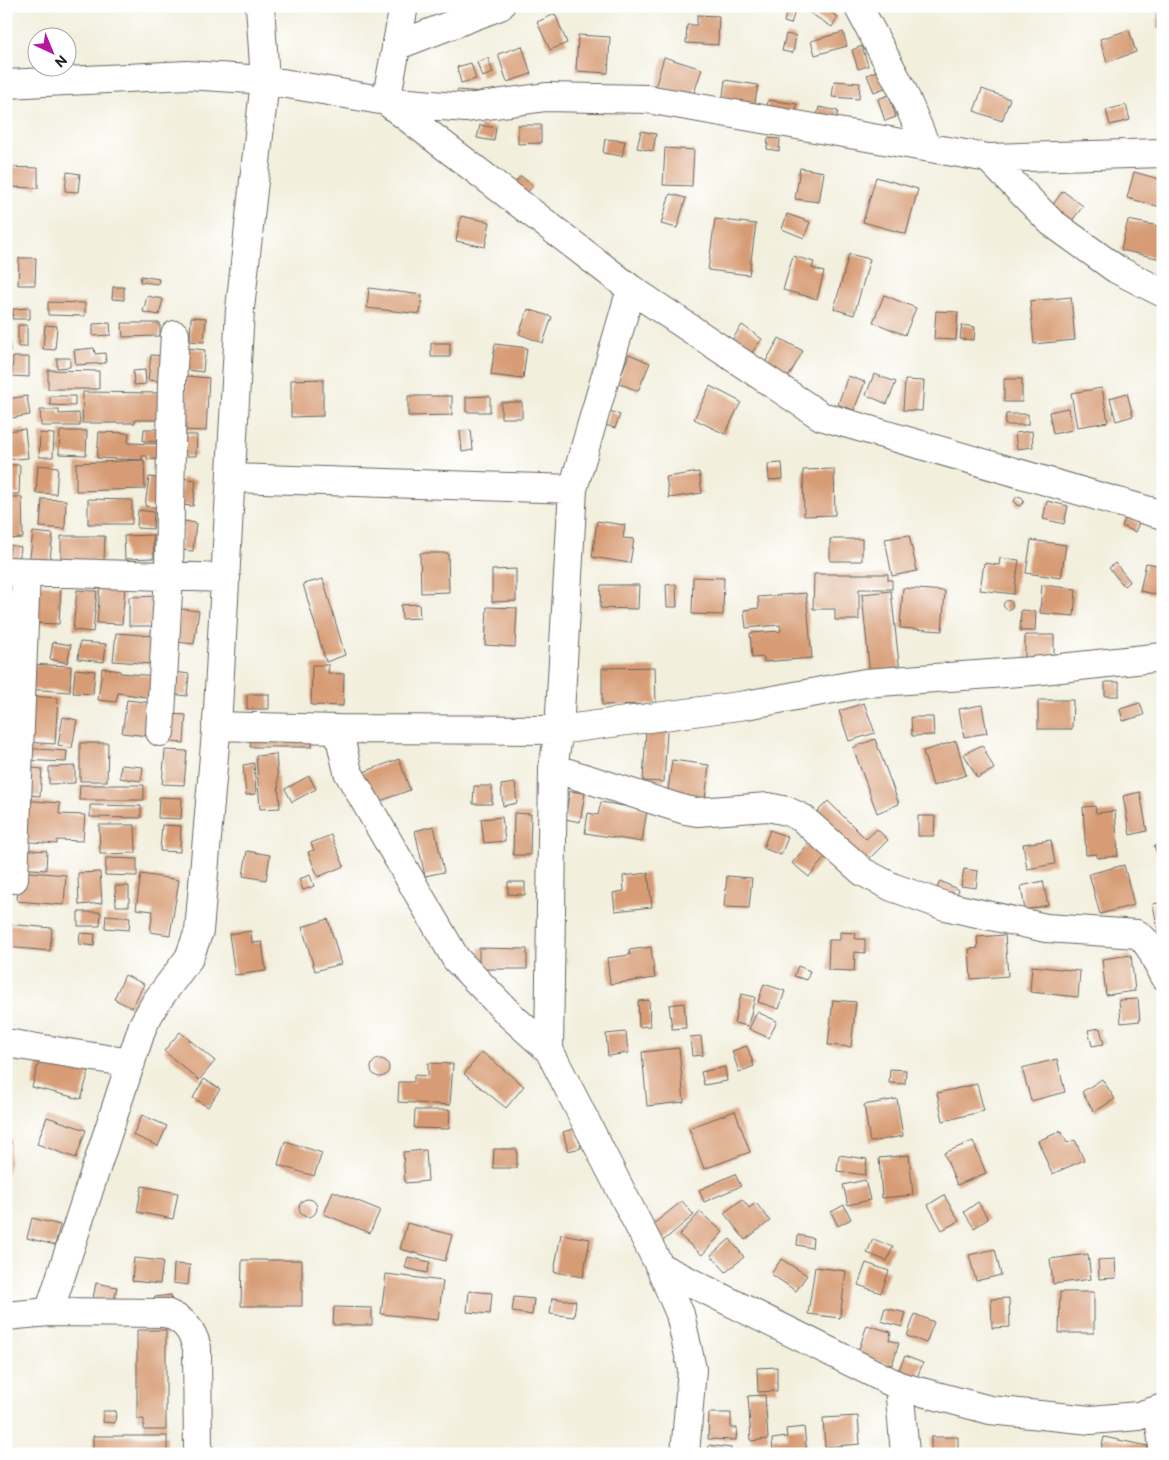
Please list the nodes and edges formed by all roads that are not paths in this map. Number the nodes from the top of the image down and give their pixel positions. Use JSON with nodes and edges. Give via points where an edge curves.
{"nodes":[{"id":1,"x":260,"y":6,"type":"edge"},
{"id":2,"x":404,"y":6,"type":"edge"},
{"id":3,"x":500,"y":6,"type":"edge"},
{"id":4,"x":858,"y":6,"type":"edge"},
{"id":5,"x":396,"y":46,"type":"junction"},
{"id":6,"x":265,"y":80,"type":"junction"},
{"id":7,"x":6,"y":84,"type":"edge"},
{"id":8,"x":386,"y":101,"type":"junction"},
{"id":9,"x":926,"y":146,"type":"junction"},
{"id":10,"x":1163,"y":153,"type":"edge"},
{"id":11,"x":988,"y":158,"type":"junction"},
{"id":12,"x":631,"y":289,"type":"junction"},
{"id":13,"x":1163,"y":293,"type":"edge"},
{"id":14,"x":175,"y":335,"type":"dead end"},
{"id":15,"x":232,"y":478,"type":"junction"},
{"id":16,"x":573,"y":489,"type":"junction"},
{"id":17,"x":1163,"y":515,"type":"edge"},
{"id":18,"x":16,"y":572,"type":"edge"},
{"id":19,"x":169,"y":575,"type":"junction"},
{"id":20,"x":226,"y":578,"type":"junction"},
{"id":21,"x":1163,"y":657,"type":"edge"},
{"id":22,"x":216,"y":726,"type":"junction"},
{"id":23,"x":338,"y":729,"type":"junction"},
{"id":24,"x":559,"y":730,"type":"junction"},
{"id":25,"x":160,"y":732,"type":"dead end"},
{"id":26,"x":553,"y":768,"type":"junction"},
{"id":27,"x":14,"y":879,"type":"dead end"},
{"id":28,"x":1163,"y":975,"type":"edge"},
{"id":29,"x":6,"y":1043,"type":"edge"},
{"id":30,"x":549,"y":1050,"type":"junction"},
{"id":31,"x":131,"y":1062,"type":"junction"},
{"id":32,"x":660,"y":1267,"type":"junction"},
{"id":33,"x":49,"y":1312,"type":"junction"},
{"id":34,"x":6,"y":1316,"type":"edge"},
{"id":35,"x":899,"y":1386,"type":"junction"},
{"id":36,"x":1161,"y":1409,"type":"edge"},
{"id":37,"x":1163,"y":1447,"type":"edge"},
{"id":38,"x":198,"y":1454,"type":"edge"},
{"id":39,"x":685,"y":1454,"type":"edge"},
{"id":40,"x":905,"y":1454,"type":"edge"}],
"edges":[{"from":1,"to":6,"type":"street"},
{"from":2,"to":5,"type":"street"},
{"from":3,"to":5,"type":"street"},
{"from":4,"to":9,"type":"street","via":[[902,89]]},
{"from":5,"to":8,"type":"street"},
{"from":6,"to":7,"type":"street","via":[[187,75]]},
{"from":6,"to":8,"type":"street"},
{"from":6,"to":15,"type":"street","via":[[240,309]]},
{"from":8,"to":9,"type":"street","via":[[466,108],[546,97],[647,99]]},
{"from":8,"to":12,"type":"street"},
{"from":9,"to":11,"type":"street"},
{"from":10,"to":11,"type":"street"},
{"from":11,"to":13,"type":"street","via":[[1050,222],[1116,269]]},
{"from":12,"to":16,"type":"street"},
{"from":12,"to":17,"type":"street","via":[[821,416]]},
{"from":14,"to":19,"type":"street"},
{"from":15,"to":16,"type":"street"},
{"from":15,"to":20,"type":"street"},
{"from":16,"to":24,"type":"street"},
{"from":18,"to":19,"type":"street"},
{"from":18,"to":27,"type":"street"},
{"from":19,"to":20,"type":"street"},
{"from":19,"to":25,"type":"street"},
{"from":20,"to":22,"type":"street"},
{"from":21,"to":24,"type":"street","via":[[866,684],[746,705]]},
{"from":22,"to":23,"type":"street"},
{"from":22,"to":31,"type":"street","via":[[199,931],[189,958],[149,1013]]},
{"from":23,"to":24,"type":"street"},
{"from":23,"to":30,"type":"street","via":[[348,772],[456,960]]},
{"from":24,"to":26,"type":"street"},
{"from":26,"to":28,"type":"street","via":[[685,810],[768,807],[787,811],[802,818],[863,872],[945,906],[1046,928],[1137,934],[1152,949]]},
{"from":26,"to":30,"type":"street"},
{"from":29,"to":31,"type":"street"},
{"from":30,"to":32,"type":"street"},
{"from":31,"to":33,"type":"street"},
{"from":32,"to":35,"type":"street"},
{"from":32,"to":39,"type":"street","via":[[680,1314],[692,1368]]},
{"from":33,"to":34,"type":"street"},
{"from":33,"to":38,"type":"street","via":[[166,1313],[187,1325],[194,1336],[196,1348]]},
{"from":35,"to":36,"type":"street","via":[[990,1410],[1090,1420],[1138,1416]]},
{"from":35,"to":40,"type":"street"},
{"from":36,"to":37,"type":"street"}]}
